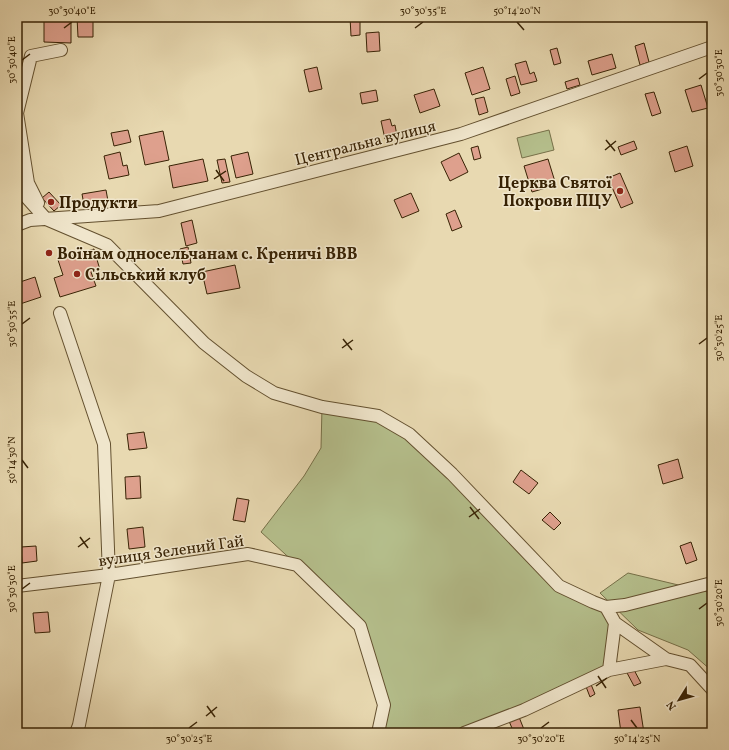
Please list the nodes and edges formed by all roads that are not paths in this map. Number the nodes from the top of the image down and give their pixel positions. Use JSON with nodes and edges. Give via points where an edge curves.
{"nodes":[{"id":1,"x":712,"y":47,"type":"edge"},
{"id":2,"x":61,"y":50,"type":"dead end"},
{"id":3,"x":17,"y":113,"type":"edge"},
{"id":4,"x":17,"y":188,"type":"edge"},
{"id":5,"x":46,"y":218,"type":"junction"},
{"id":6,"x":17,"y":225,"type":"edge"},
{"id":7,"x":60,"y":313,"type":"dead end"},
{"id":8,"x":109,"y":575,"type":"junction"},
{"id":9,"x":712,"y":583,"type":"edge"},
{"id":10,"x":17,"y":586,"type":"edge"},
{"id":11,"x":606,"y":607,"type":"junction"},
{"id":12,"x":615,"y":623,"type":"junction"},
{"id":13,"x":666,"y":659,"type":"junction"},
{"id":14,"x":608,"y":670,"type":"junction"},
{"id":15,"x":712,"y":689,"type":"edge"},
{"id":16,"x":76,"y":733,"type":"edge"},
{"id":17,"x":378,"y":733,"type":"edge"},
{"id":18,"x":464,"y":733,"type":"edge"}],
"edges":[{"from":1,"to":5,"type":"street","name":"Центральна вулиця","via":[[461,134],[159,211]]},
{"from":2,"to":3,"type":"street","via":[[31,56]]},
{"from":3,"to":5,"type":"street","via":[[28,183]]},
{"from":4,"to":5,"type":"street"},
{"from":5,"to":6,"type":"street","name":"Центральна вулиця"},
{"from":5,"to":11,"type":"street","via":[[107,244],[204,343],[246,376],[274,393],[322,407],[378,416],[409,434],[452,474],[559,586]]},
{"from":7,"to":8,"type":"street","via":[[104,444]]},
{"from":8,"to":10,"type":"street","name":"вулиця Зелений Гай"},
{"from":8,"to":16,"type":"street"},
{"from":8,"to":17,"type":"street","name":"вулиця Зелений Гай","via":[[248,554],[297,565],[360,626],[384,704]]},
{"from":9,"to":11,"type":"street","via":[[625,605]]},
{"from":11,"to":12,"type":"street"},
{"from":12,"to":13,"type":"street"},
{"from":12,"to":14,"type":"street"},
{"from":13,"to":14,"type":"street"},
{"from":13,"to":15,"type":"street","via":[[690,664]]},
{"from":14,"to":18,"type":"street","via":[[524,710]]}]}
